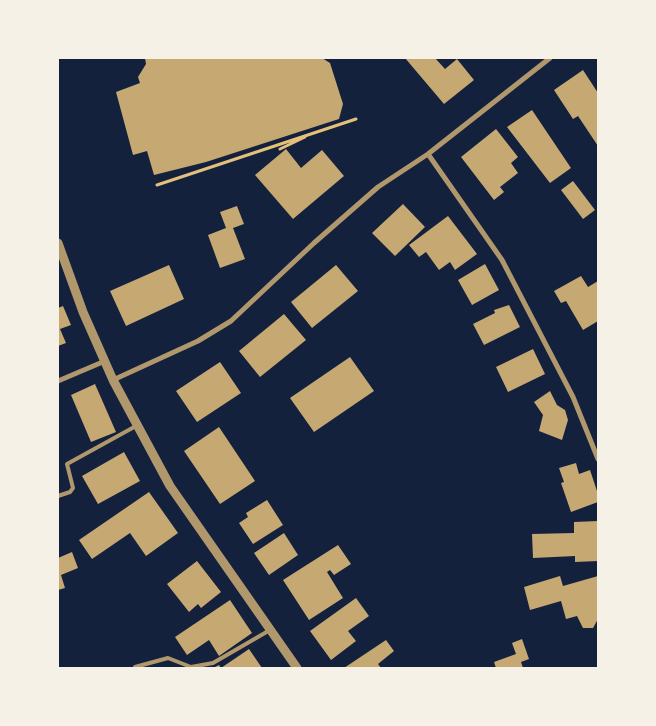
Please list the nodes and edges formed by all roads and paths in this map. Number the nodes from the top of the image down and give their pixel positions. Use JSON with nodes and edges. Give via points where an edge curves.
{"nodes":[{"id":1,"x":550,"y":58,"type":"edge"},
{"id":2,"x":356,"y":119,"type":"dead end"},
{"id":3,"x":317,"y":131,"type":"junction"},
{"id":4,"x":280,"y":149,"type":"dead end"},
{"id":5,"x":428,"y":154,"type":"junction"},
{"id":6,"x":157,"y":185,"type":"dead end"},
{"id":7,"x":58,"y":242,"type":"edge"},
{"id":8,"x":105,"y":361,"type":"junction"},
{"id":9,"x":113,"y":380,"type":"junction"},
{"id":10,"x":58,"y":381,"type":"edge"},
{"id":11,"x":136,"y":426,"type":"junction"},
{"id":12,"x":598,"y":459,"type":"edge"},
{"id":13,"x":58,"y":496,"type":"edge"},
{"id":14,"x":270,"y":630,"type":"junction"},
{"id":15,"x":135,"y":667,"type":"dead end"},
{"id":16,"x":297,"y":668,"type":"edge"}],
"edges":[{"from":1,"to":5,"type":"street"},
{"from":2,"to":3,"type":"path"},
{"from":3,"to":4,"type":"path"},
{"from":3,"to":6,"type":"path"},
{"from":5,"to":9,"type":"street","via":[[378,187],[231,321],[198,341]]},
{"from":5,"to":12,"type":"street","via":[[502,260],[573,397]]},
{"from":7,"to":8,"type":"street"},
{"from":8,"to":9,"type":"street"},
{"from":8,"to":10,"type":"street"},
{"from":9,"to":11,"type":"street"},
{"from":11,"to":13,"type":"lane","via":[[67,464],[73,488]]},
{"from":11,"to":14,"type":"street","via":[[170,486]]},
{"from":14,"to":15,"type":"lane","via":[[213,663],[191,667],[168,658]]},
{"from":14,"to":16,"type":"street"}]}
